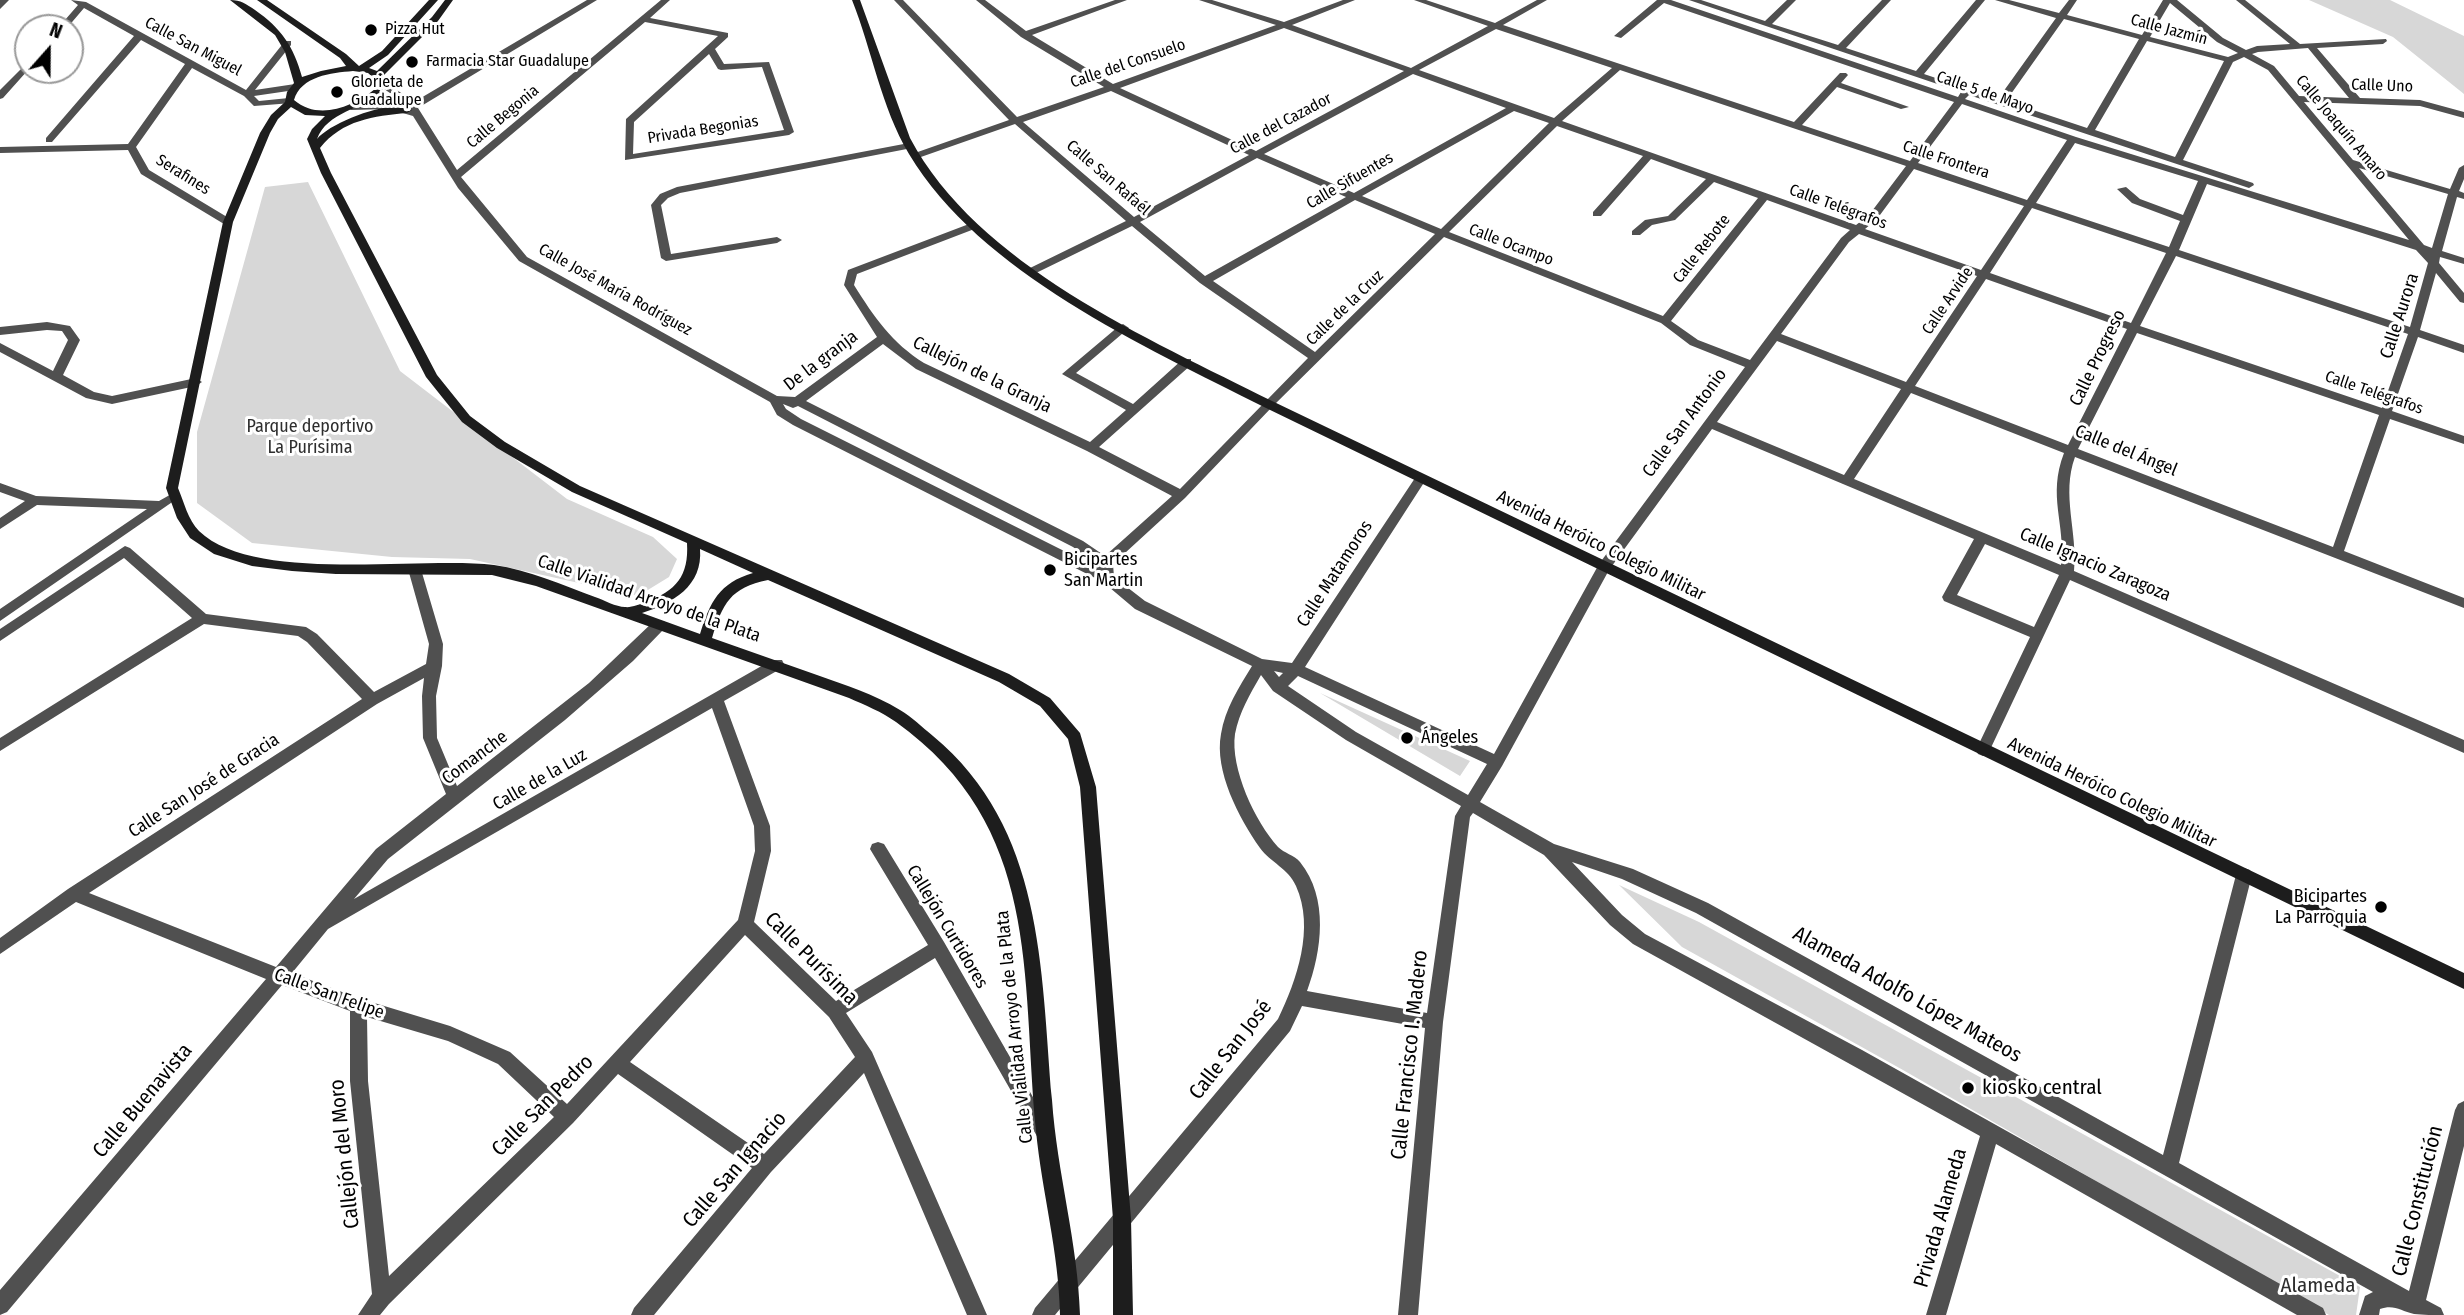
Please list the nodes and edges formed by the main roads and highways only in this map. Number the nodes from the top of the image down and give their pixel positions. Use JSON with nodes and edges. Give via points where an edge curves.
{"nodes":[{"id":1,"x":234,"y":0,"type":"edge"},
{"id":2,"x":261,"y":0,"type":"edge"},
{"id":3,"x":434,"y":0,"type":"edge"},
{"id":4,"x":449,"y":0,"type":"edge"},
{"id":5,"x":856,"y":0,"type":"edge"},
{"id":6,"x":393,"y":44,"type":"junction"},
{"id":7,"x":343,"y":56,"type":"junction"},
{"id":8,"x":357,"y":69,"type":"junction"},
{"id":9,"x":379,"y":79,"type":"junction"},
{"id":10,"x":297,"y":86,"type":"junction"},
{"id":11,"x":289,"y":102,"type":"junction"},
{"id":12,"x":344,"y":109,"type":"junction"},
{"id":13,"x":411,"y":110,"type":"road end"},
{"id":14,"x":316,"y":147,"type":"junction"},
{"id":15,"x":693,"y":541,"type":"junction"},
{"id":16,"x":768,"y":575,"type":"junction"},
{"id":17,"x":624,"y":614,"type":"junction"},
{"id":18,"x":705,"y":640,"type":"junction"},
{"id":19,"x":2464,"y":981,"type":"edge"},
{"id":20,"x":1070,"y":1315,"type":"edge"},
{"id":21,"x":1123,"y":1315,"type":"edge"}],
"edges":[{"from":1,"to":10,"type":"main road","via":[[281,33],[288,43]]},
{"from":2,"to":7,"type":"main road"},
{"from":3,"to":6,"type":"main road"},
{"from":4,"to":9,"type":"main road"},
{"from":5,"to":19,"type":"main road","name":"Avenida Heróico Colegio Militar","via":[[912,151],[973,226],[1074,301],[1268,404]]},
{"from":6,"to":7,"type":"main road","via":[[369,55]]},
{"from":6,"to":8,"type":"main road"},
{"from":7,"to":8,"type":"main road"},
{"from":8,"to":9,"type":"main road"},
{"from":8,"to":10,"type":"main road","via":[[324,73]]},
{"from":9,"to":12,"type":"main road","via":[[372,96]]},
{"from":10,"to":11,"type":"main road","name":"Calle Vialidad Arroyo de la Plata"},
{"from":11,"to":12,"type":"main road","via":[[313,112]]},
{"from":11,"to":17,"type":"main road","name":"Calle Vialidad Arroyo de la Plata","via":[[265,133],[228,222],[172,488],[183,519],[197,537],[228,555],[268,564],[494,570]]},
{"from":12,"to":14,"type":"main road","via":[[315,131]]},
{"from":13,"to":14,"type":"main road","via":[[349,121],[328,133]]},
{"from":14,"to":15,"type":"main road","via":[[432,377],[466,419],[500,445],[576,489]]},
{"from":15,"to":16,"type":"main road"},
{"from":15,"to":17,"type":"main road","via":[[696,559],[691,575],[678,590],[653,606]]},
{"from":16,"to":18,"type":"main road","via":[[746,578],[728,590],[715,605]]},
{"from":16,"to":21,"type":"main road","via":[[1004,678],[1045,702],[1074,737],[1088,787],[1122,1219]]},
{"from":17,"to":18,"type":"main road","name":"Calle Vialidad Arroyo de la Plata"},
{"from":18,"to":20,"type":"main road","name":"Calle Vialidad Arroyo de la Plata","via":[[854,694],[900,716],[946,752],[986,801],[1023,894],[1033,956],[1045,1134],[1070,1280]]}]}
